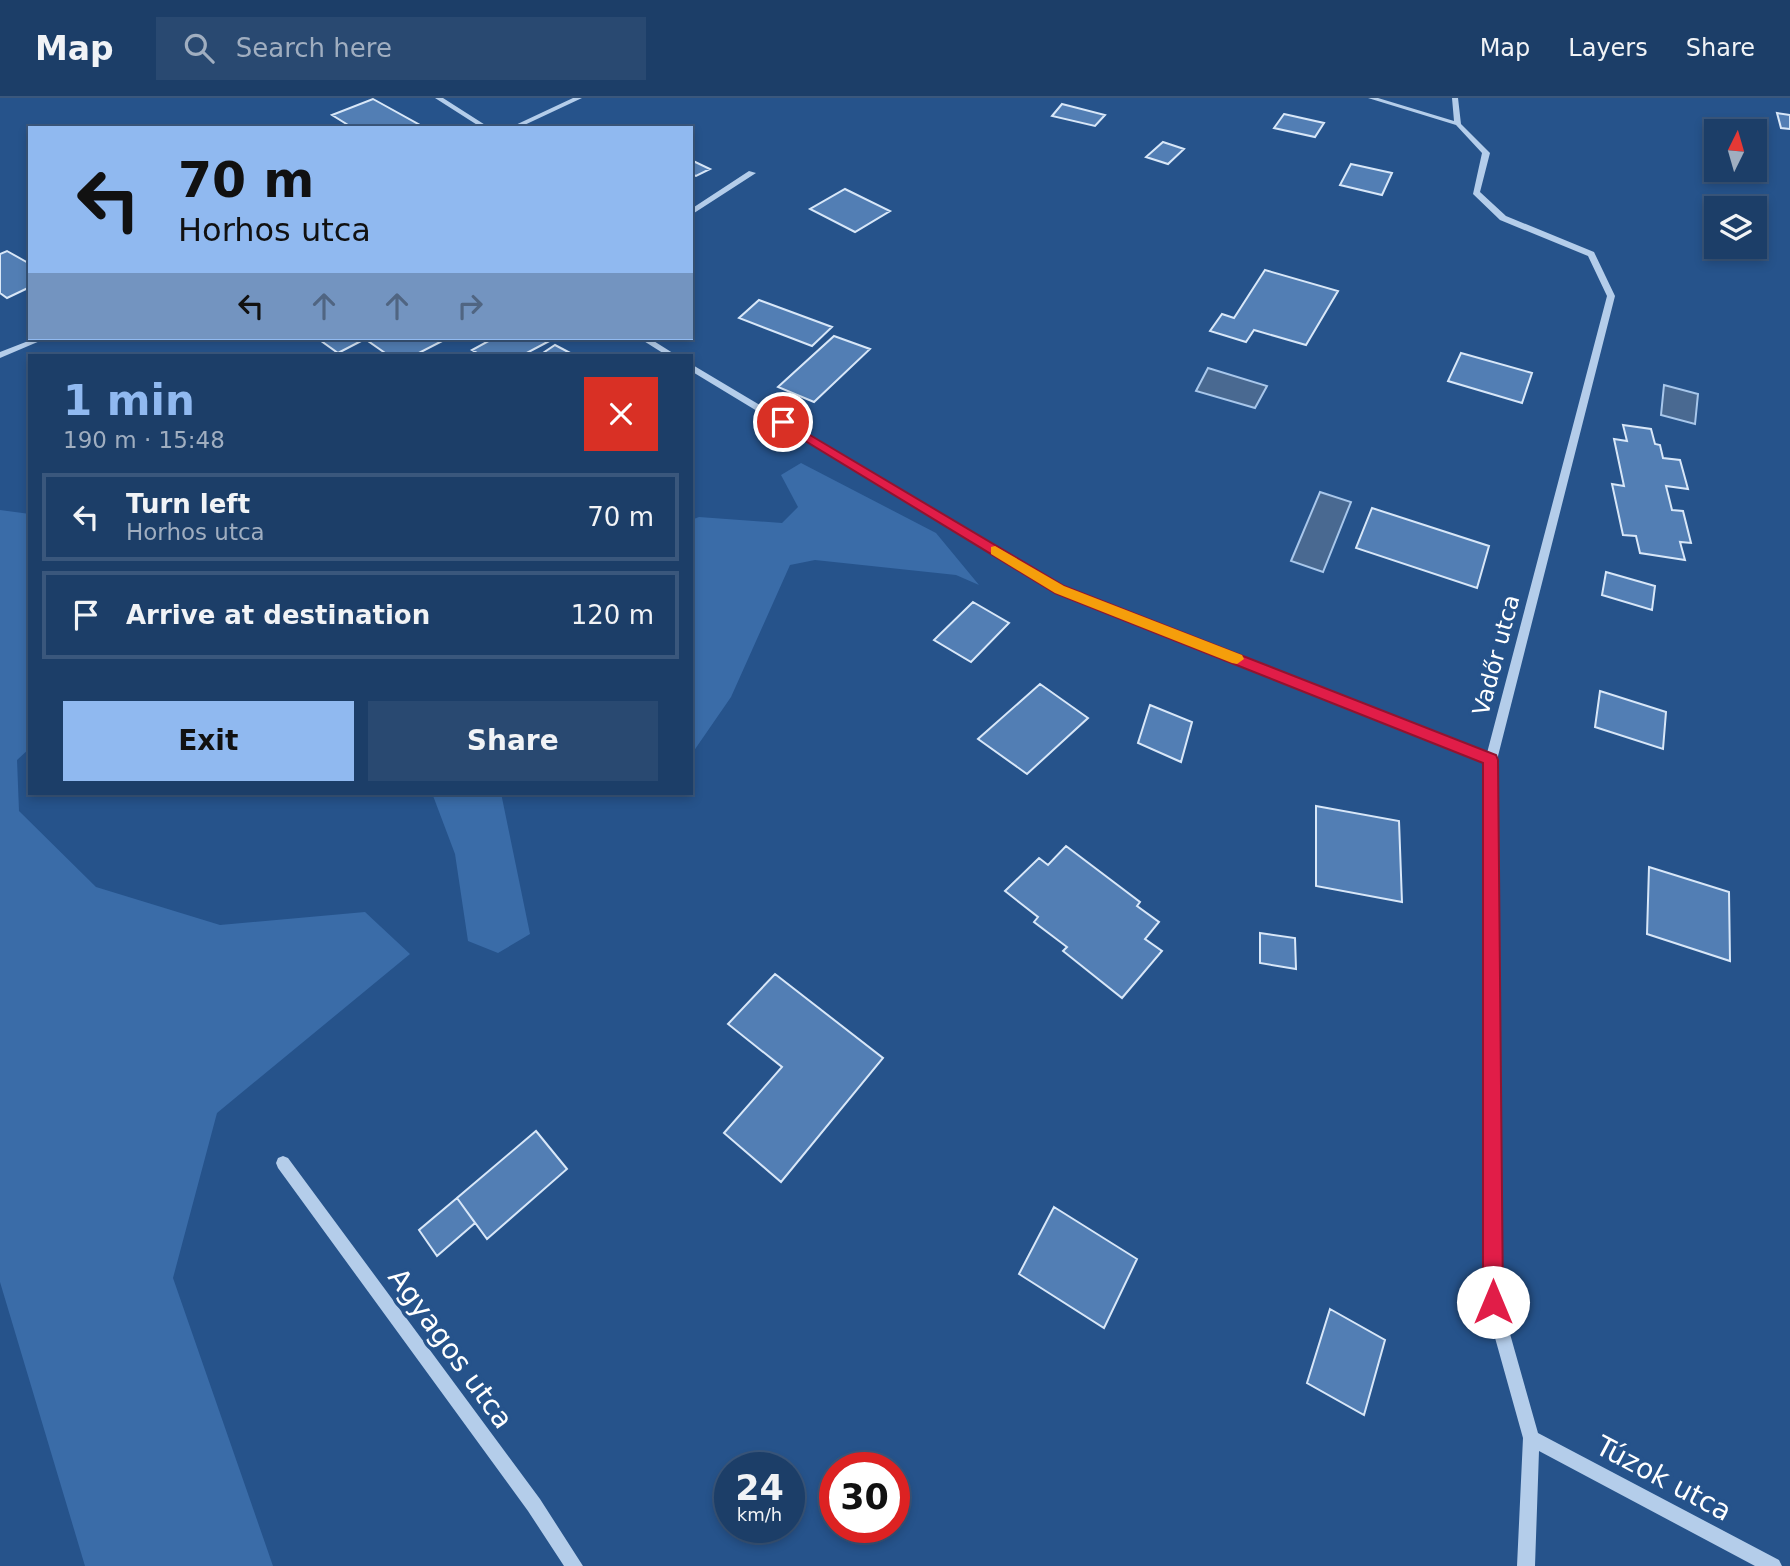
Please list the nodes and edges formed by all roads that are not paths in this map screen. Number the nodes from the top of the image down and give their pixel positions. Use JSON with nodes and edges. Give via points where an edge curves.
{"nodes":[{"id":1,"x":438,"y":98,"type":"edge"},
{"id":2,"x":579,"y":98,"type":"edge"},
{"id":3,"x":1371,"y":98,"type":"edge"},
{"id":4,"x":1455,"y":98,"type":"edge"},
{"id":5,"x":1458,"y":124,"type":"junction"},
{"id":6,"x":484,"y":126,"type":"edge"},
{"id":7,"x":517,"y":126,"type":"edge"},
{"id":8,"x":752,"y":173,"type":"dead end"},
{"id":9,"x":693,"y":212,"type":"edge"},
{"id":10,"x":38,"y":340,"type":"edge"},
{"id":11,"x":646,"y":340,"type":"edge"},
{"id":12,"x":670,"y":354,"type":"edge"},
{"id":13,"x":0,"y":355,"type":"edge"},
{"id":14,"x":693,"y":368,"type":"edge"},
{"id":15,"x":1491,"y":760,"type":"junction"},
{"id":16,"x":282,"y":1163,"type":"dead end"},
{"id":17,"x":1531,"y":1438,"type":"junction"},
{"id":18,"x":574,"y":1566,"type":"edge"},
{"id":19,"x":1525,"y":1566,"type":"edge"},
{"id":20,"x":1773,"y":1566,"type":"edge"}],
"edges":[{"from":1,"to":6,"type":"street"},
{"from":2,"to":7,"type":"street"},
{"from":3,"to":5,"type":"street"},
{"from":4,"to":5,"type":"street"},
{"from":5,"to":15,"type":"street","name":"Vadőr utca","via":[[1486,153],[1476,192],[1503,218],[1591,254],[1611,296]]},
{"from":8,"to":9,"type":"street"},
{"from":10,"to":13,"type":"street"},
{"from":11,"to":12,"type":"street"},
{"from":14,"to":15,"type":"street","via":[[1060,589]]},
{"from":15,"to":17,"type":"street","name":"Vadőr utca","via":[[1493,1302]]},
{"from":16,"to":18,"type":"street","name":"Agyagos utca"},
{"from":17,"to":19,"type":"street"},
{"from":17,"to":20,"type":"street","name":"Túzok utca"}]}
